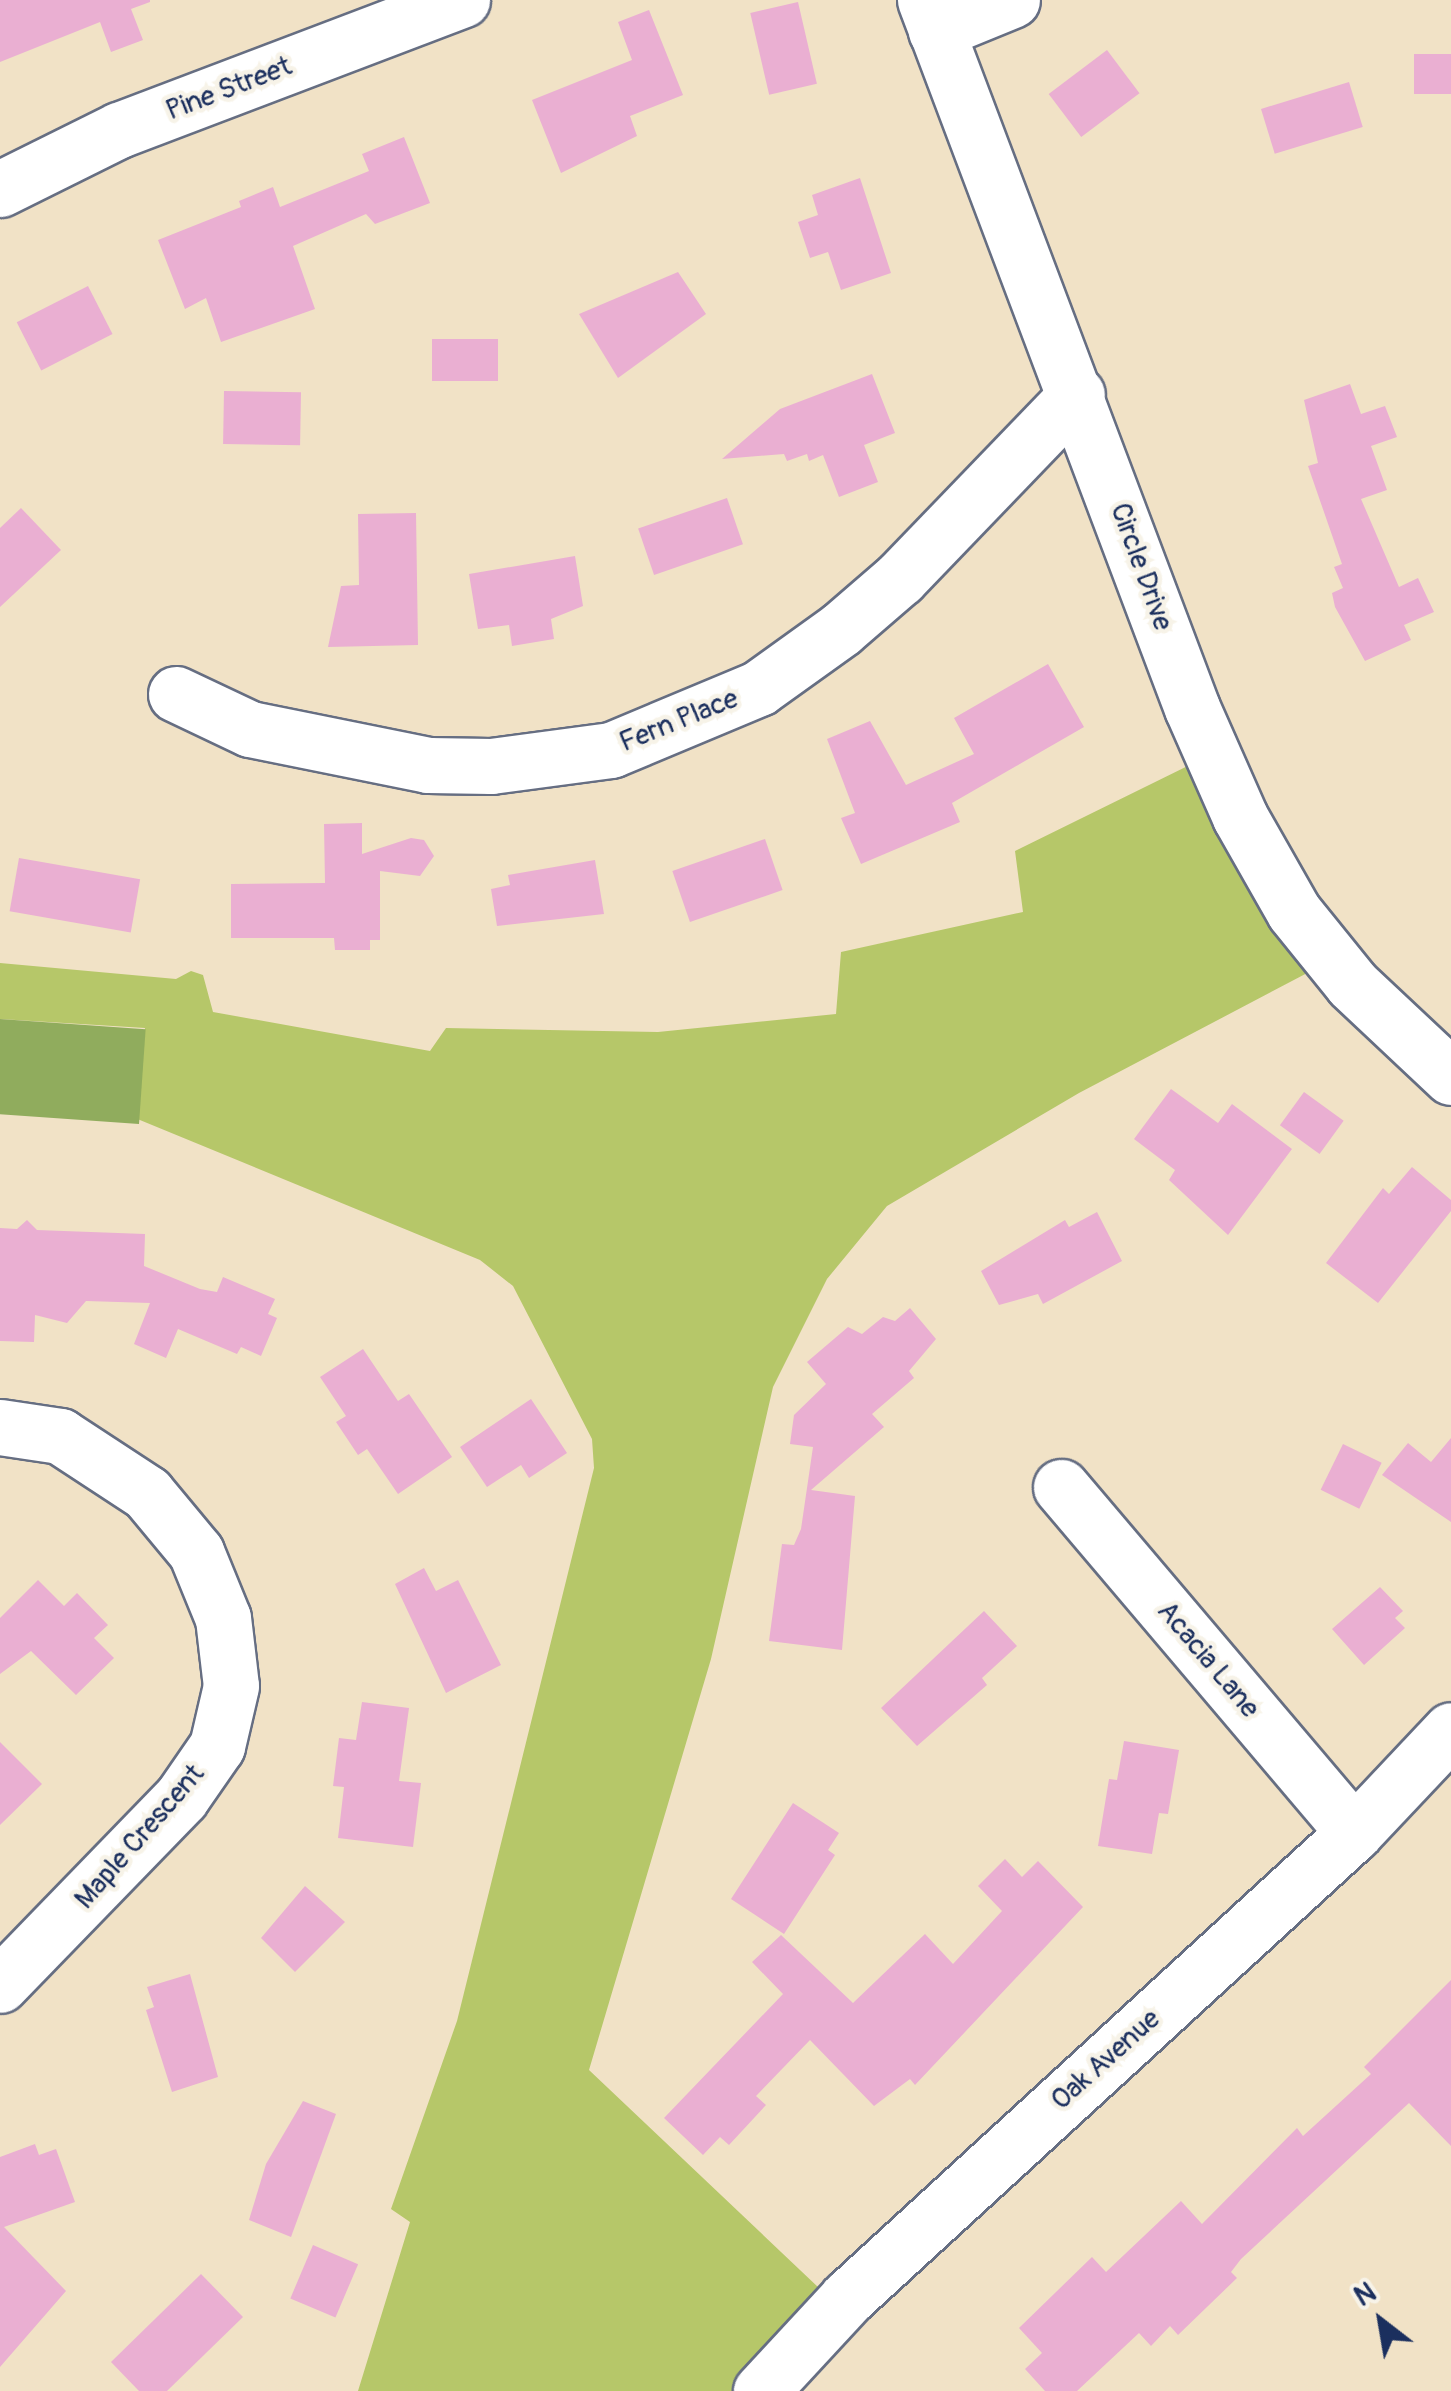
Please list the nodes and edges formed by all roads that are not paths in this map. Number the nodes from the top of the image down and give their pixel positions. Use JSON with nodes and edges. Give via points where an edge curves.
{"nodes":[{"id":1,"x":462,"y":0,"type":"edge"},
{"id":2,"x":1012,"y":0,"type":"edge"},
{"id":3,"x":931,"y":16,"type":"edge"},
{"id":4,"x":0,"y":189,"type":"edge"},
{"id":5,"x":1077,"y":394,"type":"junction"},
{"id":6,"x":176,"y":694,"type":"dead end"},
{"id":7,"x":1451,"y":1077,"type":"edge"},
{"id":8,"x":0,"y":1427,"type":"edge"},
{"id":9,"x":1061,"y":1487,"type":"dead end"},
{"id":10,"x":1451,"y":1730,"type":"edge"},
{"id":11,"x":1354,"y":1833,"type":"junction"},
{"id":12,"x":0,"y":1985,"type":"edge"},
{"id":13,"x":762,"y":2391,"type":"edge"}],
"edges":[{"from":1,"to":4,"type":"street","name":"Pine Street","via":[[119,130]]},
{"from":2,"to":3,"type":"street"},
{"from":3,"to":5,"type":"street","name":"Circle Drive"},
{"from":5,"to":6,"type":"street","name":"Fern Place","via":[[900,578],[841,629],[759,688],[612,750],[491,766],[428,765],[250,729]]},
{"from":5,"to":7,"type":"street","name":"Circle Drive","via":[[1192,708],[1249,833],[1294,912],[1352,984]]},
{"from":8,"to":12,"type":"street","name":"Maple Crescent","via":[[60,1436],[148,1492],[196,1552],[223,1618],[230,1686],[217,1746],[182,1798]]},
{"from":9,"to":11,"type":"street","name":"Acacia Lane"},
{"from":10,"to":11,"type":"street","name":"Oak Avenue"},
{"from":11,"to":13,"type":"street","name":"Oak Avenue","via":[[847,2298]]}]}
